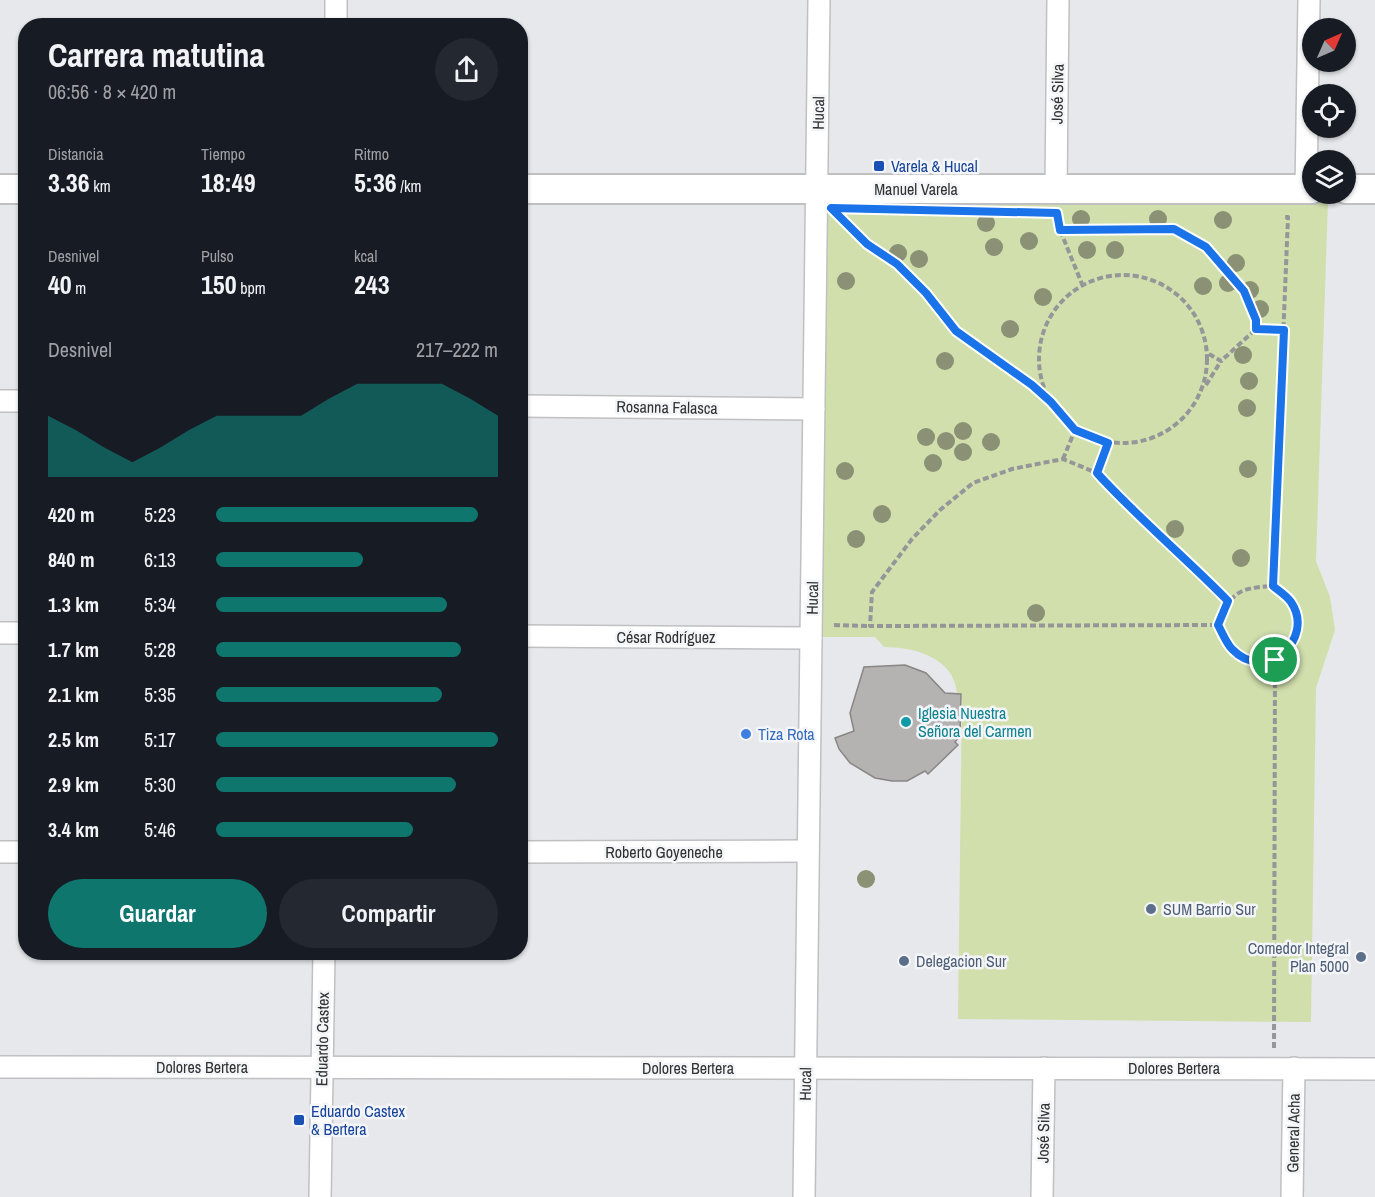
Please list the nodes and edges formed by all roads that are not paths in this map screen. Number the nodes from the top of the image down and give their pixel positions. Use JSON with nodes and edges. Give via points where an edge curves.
{"nodes":[{"id":1,"x":336,"y":0,"type":"edge"},
{"id":2,"x":819,"y":0,"type":"edge"},
{"id":3,"x":1058,"y":0,"type":"edge"},
{"id":4,"x":1309,"y":0,"type":"edge"},
{"id":5,"x":336,"y":18,"type":"edge"},
{"id":6,"x":1310,"y":150,"type":"edge"},
{"id":7,"x":0,"y":189,"type":"edge"},
{"id":8,"x":18,"y":189,"type":"edge"},
{"id":9,"x":528,"y":189,"type":"edge"},
{"id":10,"x":817,"y":189,"type":"junction"},
{"id":11,"x":1356,"y":189,"type":"edge"},
{"id":12,"x":1375,"y":189,"type":"edge"},
{"id":13,"x":1302,"y":190,"type":"edge"},
{"id":14,"x":1056,"y":207,"type":"junction"},
{"id":15,"x":0,"y":401,"type":"edge"},
{"id":16,"x":18,"y":401,"type":"edge"},
{"id":17,"x":528,"y":406,"type":"edge"},
{"id":18,"x":814,"y":409,"type":"junction"},
{"id":19,"x":0,"y":633,"type":"edge"},
{"id":20,"x":18,"y":633,"type":"edge"},
{"id":21,"x":528,"y":636,"type":"edge"},
{"id":22,"x":811,"y":638,"type":"junction"},
{"id":23,"x":808,"y":851,"type":"junction"},
{"id":24,"x":0,"y":852,"type":"edge"},
{"id":25,"x":18,"y":852,"type":"edge"},
{"id":26,"x":528,"y":852,"type":"edge"},
{"id":27,"x":324,"y":960,"type":"edge"},
{"id":28,"x":0,"y":1067,"type":"edge"},
{"id":29,"x":322,"y":1067,"type":"junction"},
{"id":30,"x":806,"y":1068,"type":"junction"},
{"id":31,"x":1044,"y":1068,"type":"junction"},
{"id":32,"x":1284,"y":1068,"type":"junction"},
{"id":33,"x":1375,"y":1069,"type":"edge"},
{"id":34,"x":320,"y":1197,"type":"edge"},
{"id":35,"x":804,"y":1197,"type":"edge"},
{"id":36,"x":1042,"y":1197,"type":"edge"},
{"id":37,"x":1292,"y":1197,"type":"edge"}],
"edges":[{"from":1,"to":5,"type":"street"},
{"from":2,"to":10,"type":"street","name":"Hucal"},
{"from":3,"to":14,"type":"street","name":"José Silva"},
{"from":4,"to":6,"type":"street"},
{"from":7,"to":8,"type":"street"},
{"from":9,"to":10,"type":"street","name":"Manuel Varela"},
{"from":10,"to":14,"type":"street","name":"Manuel Varela"},
{"from":10,"to":18,"type":"street","name":"Hucal"},
{"from":11,"to":12,"type":"street"},
{"from":13,"to":14,"type":"street","name":"Manuel Varela"},
{"from":15,"to":16,"type":"street"},
{"from":17,"to":18,"type":"street","name":"Rosanna Falasca"},
{"from":18,"to":22,"type":"street","name":"Hucal"},
{"from":19,"to":20,"type":"street"},
{"from":21,"to":22,"type":"street","name":"César Rodríguez"},
{"from":22,"to":23,"type":"street","name":"Hucal"},
{"from":23,"to":26,"type":"street","name":"Roberto Goyeneche"},
{"from":23,"to":30,"type":"street","name":"Hucal"},
{"from":24,"to":25,"type":"street"},
{"from":27,"to":29,"type":"street","name":"Eduardo Castex"},
{"from":28,"to":29,"type":"street","name":"Dolores Bertera"},
{"from":29,"to":30,"type":"street","name":"Dolores Bertera"},
{"from":29,"to":34,"type":"street","name":"Eduardo Castex"},
{"from":30,"to":31,"type":"street","name":"Dolores Bertera"},
{"from":30,"to":35,"type":"street","name":"Hucal"},
{"from":31,"to":32,"type":"street","name":"Dolores Bertera"},
{"from":31,"to":36,"type":"street","name":"José Silva"},
{"from":32,"to":33,"type":"street","name":"Dolores Bertera"},
{"from":32,"to":37,"type":"street","name":"General Acha"}]}
